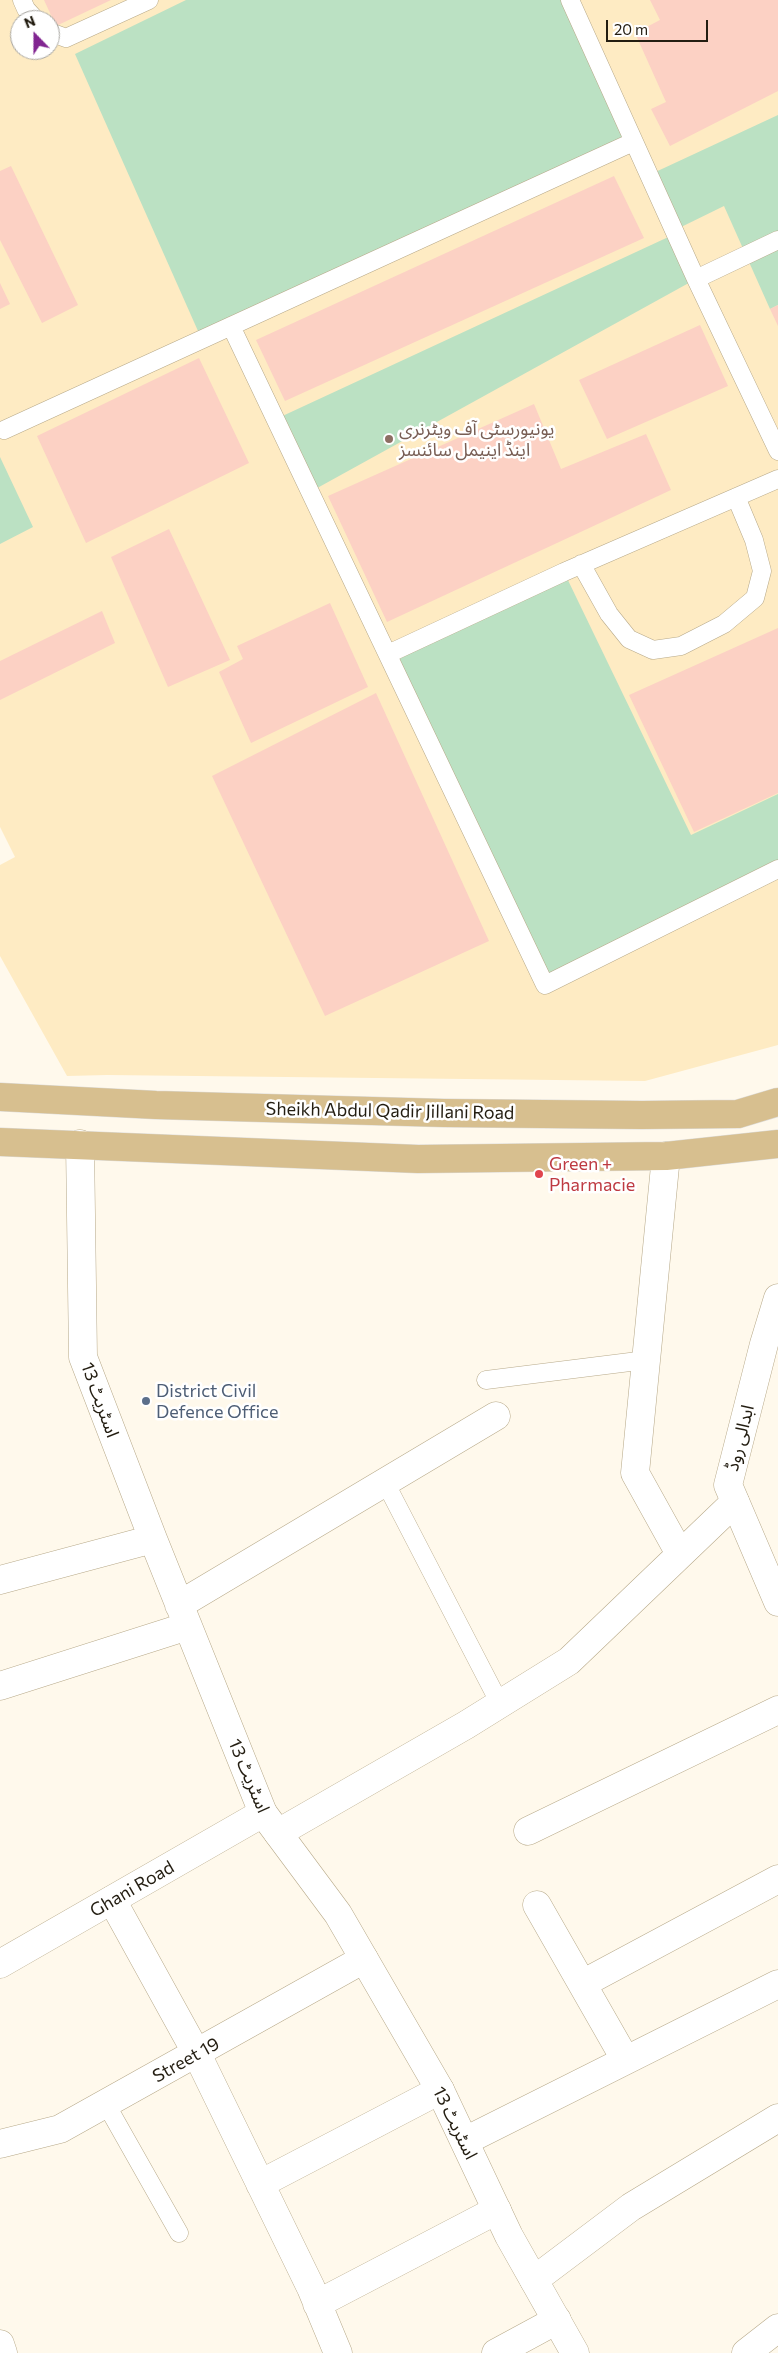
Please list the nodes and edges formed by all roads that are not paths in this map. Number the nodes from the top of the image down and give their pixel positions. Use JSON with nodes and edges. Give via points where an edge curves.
{"nodes":[{"id":1,"x":149,"y":0,"type":"edge"},
{"id":2,"x":570,"y":0,"type":"edge"},
{"id":3,"x":60,"y":36,"type":"edge"},
{"id":4,"x":634,"y":142,"type":"junction"},
{"id":5,"x":778,"y":240,"type":"edge"},
{"id":6,"x":696,"y":279,"type":"junction"},
{"id":7,"x":232,"y":326,"type":"junction"},
{"id":8,"x":4,"y":430,"type":"dead end"},
{"id":9,"x":778,"y":451,"type":"edge"},
{"id":10,"x":778,"y":479,"type":"edge"},
{"id":11,"x":736,"y":497,"type":"junction"},
{"id":12,"x":581,"y":564,"type":"junction"},
{"id":13,"x":388,"y":654,"type":"junction"},
{"id":14,"x":778,"y":869,"type":"edge"},
{"id":15,"x":0,"y":1098,"type":"edge"},
{"id":16,"x":778,"y":1102,"type":"edge"},
{"id":17,"x":0,"y":1142,"type":"edge"},
{"id":18,"x":80,"y":1144,"type":"junction"},
{"id":19,"x":778,"y":1144,"type":"edge"},
{"id":20,"x":666,"y":1156,"type":"junction"},
{"id":21,"x":778,"y":1298,"type":"edge"},
{"id":22,"x":646,"y":1360,"type":"junction"},
{"id":23,"x":486,"y":1380,"type":"dead end"},
{"id":24,"x":496,"y":1416,"type":"dead end"},
{"id":25,"x":385,"y":1482,"type":"junction"},
{"id":26,"x":736,"y":1502,"type":"junction"},
{"id":27,"x":153,"y":1540,"type":"junction"},
{"id":28,"x":680,"y":1554,"type":"junction"},
{"id":29,"x":0,"y":1580,"type":"edge"},
{"id":30,"x":778,"y":1602,"type":"edge"},
{"id":31,"x":183,"y":1615,"type":"junction"},
{"id":32,"x":0,"y":1686,"type":"edge"},
{"id":33,"x":500,"y":1704,"type":"junction"},
{"id":34,"x":778,"y":1710,"type":"edge"},
{"id":35,"x":270,"y":1823,"type":"junction"},
{"id":36,"x":528,"y":1831,"type":"dead end"},
{"id":37,"x":778,"y":1879,"type":"edge"},
{"id":38,"x":112,"y":1900,"type":"junction"},
{"id":39,"x":537,"y":1905,"type":"dead end"},
{"id":40,"x":364,"y":1959,"type":"junction"},
{"id":41,"x":0,"y":1964,"type":"edge"},
{"id":42,"x":582,"y":1984,"type":"junction"},
{"id":43,"x":778,"y":1984,"type":"edge"},
{"id":44,"x":197,"y":2054,"type":"junction"},
{"id":45,"x":626,"y":2059,"type":"junction"},
{"id":46,"x":440,"y":2090,"type":"junction"},
{"id":47,"x":106,"y":2104,"type":"junction"},
{"id":48,"x":778,"y":2118,"type":"edge"},
{"id":49,"x":465,"y":2141,"type":"junction"},
{"id":50,"x":0,"y":2144,"type":"edge"},
{"id":51,"x":260,"y":2184,"type":"junction"},
{"id":52,"x":497,"y":2210,"type":"junction"},
{"id":53,"x":180,"y":2232,"type":"dead end"},
{"id":54,"x":534,"y":2280,"type":"junction"},
{"id":55,"x":318,"y":2304,"type":"junction"},
{"id":56,"x":557,"y":2320,"type":"junction"},
{"id":57,"x":778,"y":2328,"type":"edge"},
{"id":58,"x":0,"y":2344,"type":"edge"},
{"id":59,"x":3,"y":2353,"type":"edge"},
{"id":60,"x":338,"y":2353,"type":"edge"},
{"id":61,"x":496,"y":2353,"type":"edge"},
{"id":62,"x":576,"y":2353,"type":"edge"},
{"id":63,"x":746,"y":2353,"type":"edge"}],
"edges":[{"from":1,"to":3,"type":"lane","via":[[66,38]]},
{"from":2,"to":4,"type":"lane"},
{"from":4,"to":6,"type":"lane"},
{"from":4,"to":7,"type":"lane"},
{"from":5,"to":6,"type":"lane"},
{"from":6,"to":9,"type":"lane"},
{"from":7,"to":8,"type":"lane"},
{"from":7,"to":13,"type":"lane"},
{"from":10,"to":11,"type":"lane"},
{"from":11,"to":12,"type":"lane"},
{"from":11,"to":12,"type":"lane","via":[[754,540],[762,571],[755,598],[724,624],[681,646],[654,650],[629,639],[609,614]]},
{"from":12,"to":13,"type":"lane"},
{"from":13,"to":14,"type":"lane","via":[[545,984]]},
{"from":15,"to":16,"type":"main road","name":"Sheikh Abdul Qadir Jillani Road","via":[[444,1113],[632,1114],[738,1114]]},
{"from":17,"to":18,"type":"main road"},
{"from":18,"to":20,"type":"main road","via":[[418,1159]]},
{"from":18,"to":27,"type":"street","name":"اسٹریٹ 13","via":[[83,1357]]},
{"from":19,"to":20,"type":"main road"},
{"from":20,"to":22,"type":"street"},
{"from":21,"to":26,"type":"street","name":"ابدالی روڈ","via":[[728,1485]]},
{"from":22,"to":23,"type":"lane"},
{"from":22,"to":28,"type":"street","via":[[634,1473]]},
{"from":24,"to":25,"type":"street"},
{"from":25,"to":31,"type":"street"},
{"from":25,"to":33,"type":"lane"},
{"from":26,"to":28,"type":"street","name":"Ghani Road"},
{"from":26,"to":30,"type":"street","name":"ابدالی روڈ"},
{"from":27,"to":29,"type":"street"},
{"from":27,"to":31,"type":"street","name":"اسٹریٹ 13"},
{"from":28,"to":33,"type":"street","name":"Ghani Road","via":[[568,1661]]},
{"from":31,"to":32,"type":"street"},
{"from":31,"to":35,"type":"street","name":"اسٹریٹ 13"},
{"from":33,"to":35,"type":"street","name":"Ghani Road"},
{"from":34,"to":36,"type":"street"},
{"from":35,"to":38,"type":"street","name":"Ghani Road"},
{"from":35,"to":40,"type":"street","name":"اسٹریٹ 13","via":[[338,1914]]},
{"from":37,"to":42,"type":"street"},
{"from":38,"to":41,"type":"street","name":"Ghani Road"},
{"from":38,"to":44,"type":"street"},
{"from":39,"to":42,"type":"street"},
{"from":40,"to":44,"type":"street","name":"Street 19"},
{"from":40,"to":46,"type":"street","name":"اسٹریٹ 13"},
{"from":42,"to":45,"type":"street"},
{"from":43,"to":45,"type":"street"},
{"from":44,"to":47,"type":"street","name":"Street 19"},
{"from":44,"to":51,"type":"street"},
{"from":45,"to":49,"type":"street"},
{"from":46,"to":49,"type":"street","name":"اسٹریٹ 13"},
{"from":46,"to":51,"type":"street"},
{"from":47,"to":50,"type":"street","name":"Street 19","via":[[60,2129]]},
{"from":47,"to":53,"type":"lane"},
{"from":48,"to":54,"type":"street","via":[[631,2207]]},
{"from":49,"to":52,"type":"street","name":"اسٹریٹ 13"},
{"from":51,"to":55,"type":"street"},
{"from":52,"to":54,"type":"street","name":"اسٹریٹ 13"},
{"from":52,"to":55,"type":"street"},
{"from":54,"to":56,"type":"street","name":"اسٹریٹ 13"},
{"from":55,"to":60,"type":"street"},
{"from":56,"to":61,"type":"street"},
{"from":56,"to":62,"type":"street","name":"اسٹریٹ 13"},
{"from":57,"to":63,"type":"street"},
{"from":58,"to":59,"type":"street"}]}
